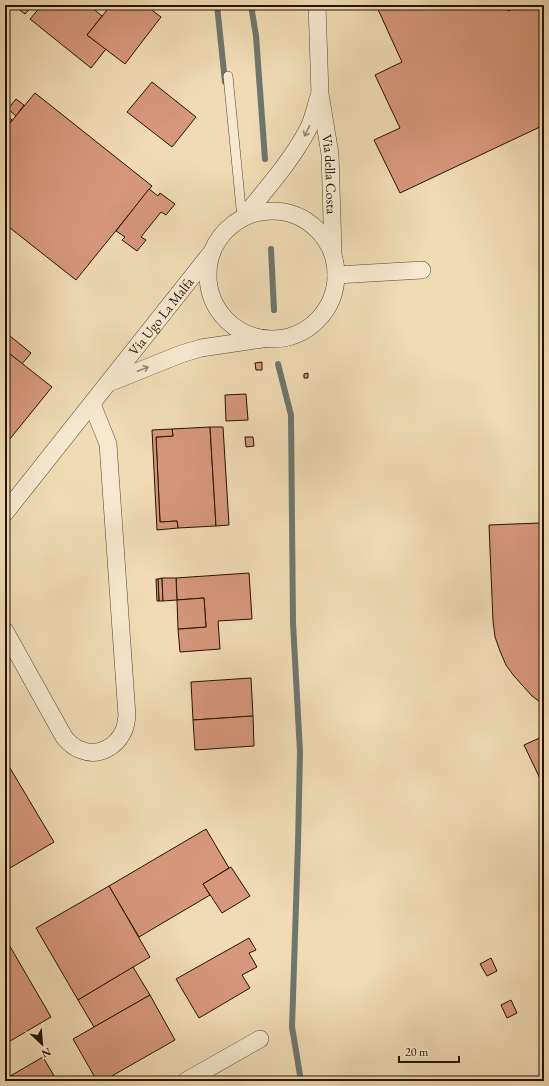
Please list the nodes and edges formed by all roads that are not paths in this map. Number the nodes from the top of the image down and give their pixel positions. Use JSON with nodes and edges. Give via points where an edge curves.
{"nodes":[{"id":1,"x":317,"y":5,"type":"edge"},
{"id":2,"x":228,"y":76,"type":"dead end"},
{"id":3,"x":320,"y":94,"type":"junction"},
{"id":4,"x":242,"y":219,"type":"junction"},
{"id":5,"x":215,"y":248,"type":"junction"},
{"id":6,"x":333,"y":256,"type":"junction"},
{"id":7,"x":422,"y":270,"type":"dead end"},
{"id":8,"x":336,"y":275,"type":"junction"},
{"id":9,"x":267,"y":338,"type":"junction"},
{"id":10,"x":107,"y":383,"type":"junction"},
{"id":11,"x":92,"y":404,"type":"junction"},
{"id":12,"x":5,"y":513,"type":"edge"},
{"id":13,"x":5,"y":631,"type":"edge"},
{"id":14,"x":260,"y":1039,"type":"dead end"},
{"id":15,"x":186,"y":1081,"type":"edge"}],
"edges":[{"from":1,"to":3,"type":"street","name":"Via della Costa"},
{"from":2,"to":4,"type":"lane"},
{"from":3,"to":4,"type":"street","name":"Via della Costa","one_way":true,"via":[[308,130],[301,142]]},
{"from":3,"to":6,"type":"street","name":"Via della Costa","via":[[330,154]]},
{"from":4,"to":5,"type":"street","name":"Via Ugo La Malfa","via":[[221,237]]},
{"from":4,"to":6,"type":"street","name":"Via Ugo La Malfa","via":[[271,211],[296,216],[319,231]]},
{"from":5,"to":9,"type":"street","name":"Via Ugo La Malfa","via":[[210,264],[209,281],[218,309],[238,329]]},
{"from":5,"to":10,"type":"street","name":"Via Ugo La Malfa"},
{"from":6,"to":8,"type":"street","name":"Via Ugo La Malfa"},
{"from":7,"to":8,"type":"street"},
{"from":8,"to":9,"type":"street","name":"Via Ugo La Malfa","via":[[331,300],[314,324],[296,334],[277,339]]},
{"from":10,"to":9,"type":"street","name":"Via Ugo La Malfa","one_way":true,"via":[[201,348]]},
{"from":10,"to":11,"type":"street","name":"Via Ugo La Malfa"},
{"from":11,"to":12,"type":"street","name":"Via Ugo La Malfa"},
{"from":11,"to":13,"type":"street","via":[[108,444],[127,716],[124,731],[112,746],[100,751],[86,752],[64,737]]},
{"from":14,"to":15,"type":"street"}]}
